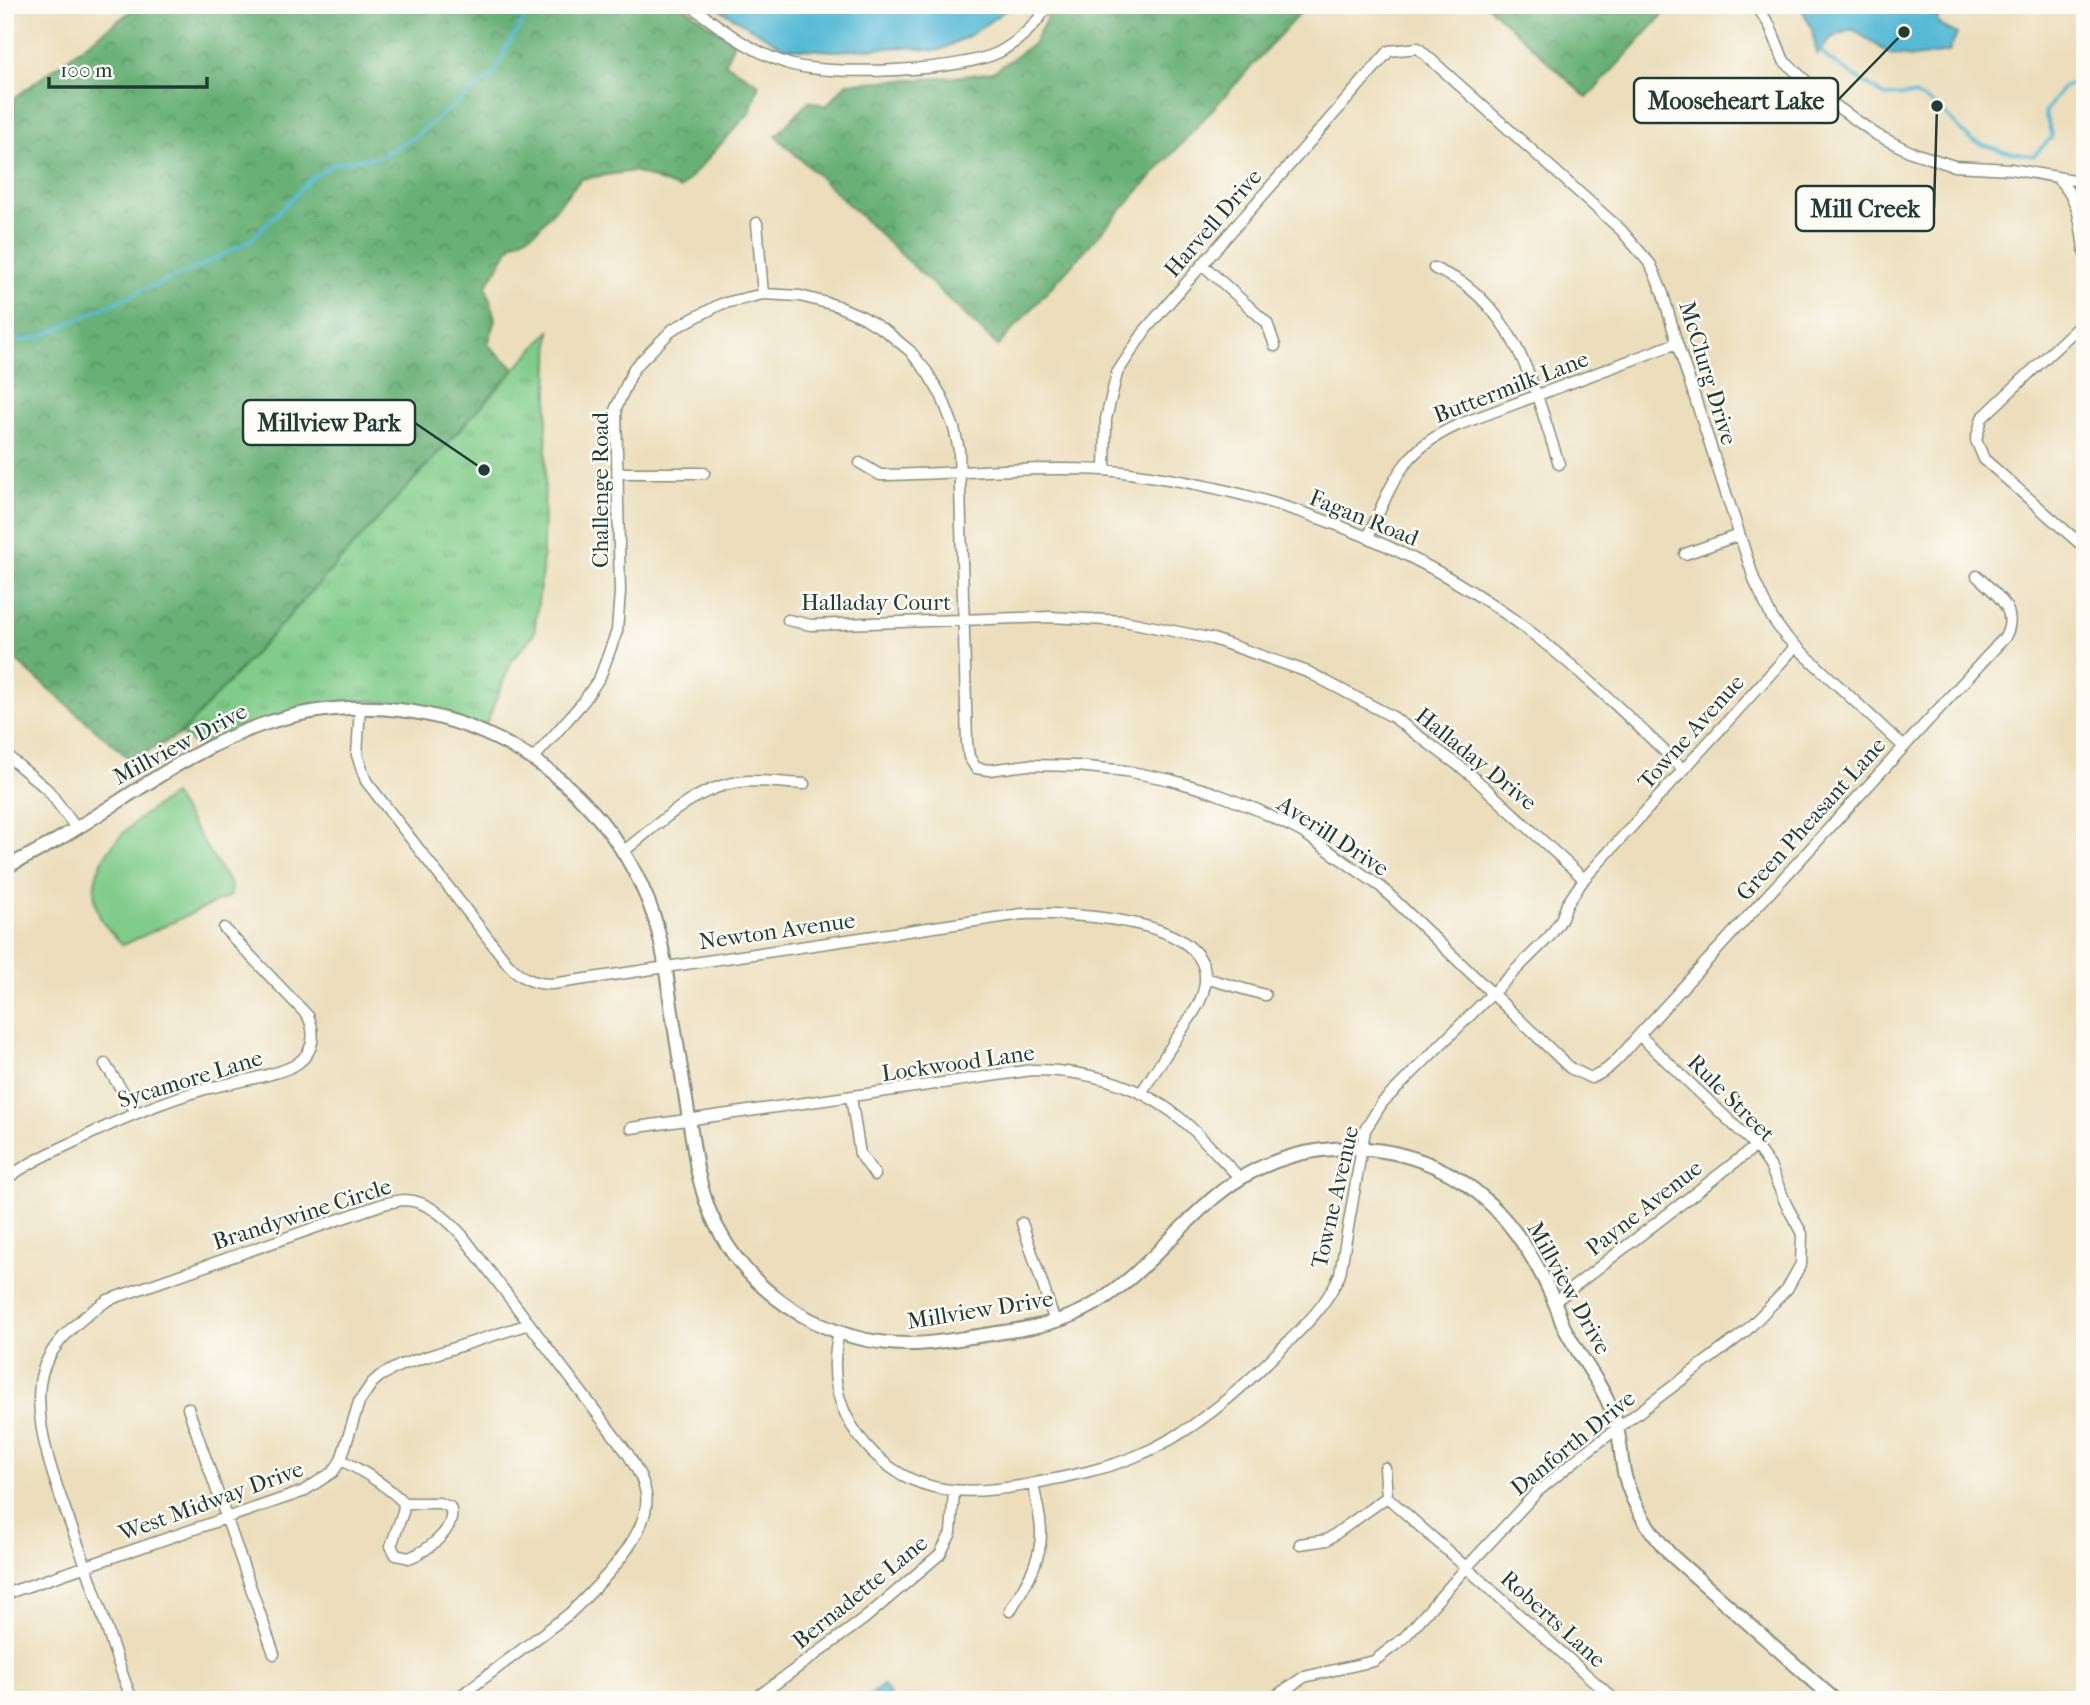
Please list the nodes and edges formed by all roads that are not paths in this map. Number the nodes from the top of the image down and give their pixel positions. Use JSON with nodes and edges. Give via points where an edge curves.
{"nodes":[{"id":1,"x":690,"y":5,"type":"edge"},
{"id":2,"x":1048,"y":5,"type":"edge"},
{"id":3,"x":1756,"y":5,"type":"edge"},
{"id":4,"x":1419,"y":48,"type":"joint"},
{"id":5,"x":2057,"y":178,"type":"junction"},
{"id":6,"x":2085,"y":182,"type":"edge"},
{"id":7,"x":2085,"y":200,"type":"edge"},
{"id":8,"x":2079,"y":212,"type":"junction"},
{"id":9,"x":757,"y":223,"type":"dead end"},
{"id":10,"x":2085,"y":254,"type":"edge"},
{"id":11,"x":1203,"y":265,"type":"junction"},
{"id":12,"x":1434,"y":268,"type":"dead end"},
{"id":13,"x":763,"y":294,"type":"junction"},
{"id":14,"x":2085,"y":315,"type":"edge"},
{"id":15,"x":1677,"y":343,"type":"junction"},
{"id":16,"x":1275,"y":346,"type":"dead end"},
{"id":17,"x":1536,"y":396,"type":"junction"},
{"id":18,"x":860,"y":463,"type":"dead end"},
{"id":19,"x":1559,"y":464,"type":"dead end"},
{"id":20,"x":1104,"y":470,"type":"junction"},
{"id":21,"x":617,"y":473,"type":"junction"},
{"id":22,"x":704,"y":473,"type":"dead end"},
{"id":23,"x":961,"y":473,"type":"junction"},
{"id":24,"x":1739,"y":535,"type":"junction"},
{"id":25,"x":1368,"y":537,"type":"junction"},
{"id":26,"x":2085,"y":548,"type":"edge"},
{"id":27,"x":1685,"y":554,"type":"dead end"},
{"id":28,"x":1978,"y":576,"type":"dead end"},
{"id":29,"x":788,"y":620,"type":"dead end"},
{"id":30,"x":965,"y":621,"type":"junction"},
{"id":31,"x":1795,"y":647,"type":"junction"},
{"id":32,"x":360,"y":708,"type":"junction"},
{"id":33,"x":1903,"y":747,"type":"junction"},
{"id":34,"x":5,"y":754,"type":"edge"},
{"id":35,"x":533,"y":759,"type":"junction"},
{"id":36,"x":1684,"y":769,"type":"junction"},
{"id":37,"x":989,"y":770,"type":"joint"},
{"id":38,"x":804,"y":784,"type":"dead end"},
{"id":39,"x":76,"y":828,"type":"junction"},
{"id":40,"x":624,"y":851,"type":"junction"},
{"id":41,"x":5,"y":867,"type":"edge"},
{"id":42,"x":1584,"y":879,"type":"junction"},
{"id":43,"x":223,"y":928,"type":"dead end"},
{"id":44,"x":665,"y":967,"type":"junction"},
{"id":45,"x":1205,"y":978,"type":"junction"},
{"id":46,"x":1492,"y":994,"type":"junction"},
{"id":47,"x":1265,"y":995,"type":"dead end"},
{"id":48,"x":1639,"y":1035,"type":"junction"},
{"id":49,"x":105,"y":1064,"type":"dead end"},
{"id":50,"x":1591,"y":1078,"type":"joint"},
{"id":51,"x":1141,"y":1093,"type":"junction"},
{"id":52,"x":850,"y":1097,"type":"junction"},
{"id":53,"x":136,"y":1112,"type":"junction"},
{"id":54,"x":689,"y":1121,"type":"junction"},
{"id":55,"x":631,"y":1128,"type":"dead end"},
{"id":56,"x":1756,"y":1146,"type":"junction"},
{"id":57,"x":1362,"y":1148,"type":"junction"},
{"id":58,"x":875,"y":1175,"type":"dead end"},
{"id":59,"x":1240,"y":1178,"type":"junction"},
{"id":60,"x":5,"y":1180,"type":"edge"},
{"id":61,"x":1022,"y":1223,"type":"dead end"},
{"id":62,"x":1802,"y":1234,"type":"joint"},
{"id":63,"x":1554,"y":1302,"type":"junction"},
{"id":64,"x":1055,"y":1322,"type":"junction"},
{"id":65,"x":529,"y":1324,"type":"junction"},
{"id":66,"x":839,"y":1332,"type":"junction"},
{"id":67,"x":188,"y":1408,"type":"dead end"},
{"id":68,"x":1618,"y":1429,"type":"junction"},
{"id":69,"x":341,"y":1460,"type":"junction"},
{"id":70,"x":1385,"y":1468,"type":"dead end"},
{"id":71,"x":1033,"y":1483,"type":"junction"},
{"id":72,"x":954,"y":1491,"type":"junction"},
{"id":73,"x":1387,"y":1497,"type":"junction"},
{"id":74,"x":404,"y":1503,"type":"junction"},
{"id":75,"x":228,"y":1518,"type":"junction"},
{"id":76,"x":1300,"y":1544,"type":"dead end"},
{"id":77,"x":86,"y":1566,"type":"junction"},
{"id":78,"x":1466,"y":1567,"type":"junction"},
{"id":79,"x":5,"y":1594,"type":"edge"},
{"id":80,"x":1010,"y":1611,"type":"dead end"},
{"id":81,"x":274,"y":1654,"type":"dead end"},
{"id":82,"x":132,"y":1700,"type":"edge"},
{"id":83,"x":455,"y":1700,"type":"edge"},
{"id":84,"x":753,"y":1700,"type":"edge"},
{"id":85,"x":1270,"y":1700,"type":"edge"},
{"id":86,"x":1615,"y":1700,"type":"edge"},
{"id":87,"x":1835,"y":1700,"type":"edge"}],
"edges":[{"from":1,"to":2,"type":"street","via":[[749,47],[788,64],[863,72],[961,63],[1001,52],[1028,31]]},
{"from":3,"to":5,"type":"street","via":[[1784,61],[1877,135],[1954,166],[2011,169]]},
{"from":4,"to":11,"type":"street","name":"Harvell Drive","via":[[1389,51]]},
{"from":4,"to":15,"type":"street","name":"McClurg Drive","via":[[1631,239],[1658,279]]},
{"from":5,"to":6,"type":"street"},
{"from":5,"to":8,"type":"street","via":[[2070,191]]},
{"from":7,"to":8,"type":"street"},
{"from":8,"to":10,"type":"street"},
{"from":9,"to":13,"type":"street"},
{"from":11,"to":16,"type":"street","via":[[1267,324]]},
{"from":11,"to":20,"type":"street","name":"Harvell Drive","via":[[1146,329],[1117,373],[1106,419]]},
{"from":12,"to":17,"type":"street","via":[[1462,282],[1506,326]]},
{"from":13,"to":21,"type":"street","name":"Challenge Road","via":[[721,304],[673,329],[634,368],[616,408]]},
{"from":13,"to":23,"type":"street","name":"Challenge Road","via":[[800,296],[835,305],[879,327],[910,351],[942,397],[954,428]]},
{"from":14,"to":26,"type":"street","via":[[2076,329],[1982,418],[1976,440],[1984,459]]},
{"from":15,"to":17,"type":"street","name":"Buttermilk Lane"},
{"from":15,"to":24,"type":"street","name":"McClurg Drive"},
{"from":17,"to":19,"type":"street"},
{"from":17,"to":25,"type":"street","name":"Buttermilk Lane","via":[[1426,442],[1395,478]]},
{"from":18,"to":23,"type":"street","name":"Fagan Road","via":[[880,475]]},
{"from":20,"to":23,"type":"street","name":"Fagan Road"},
{"from":20,"to":25,"type":"street","name":"Fagan Road","via":[[1195,483],[1272,502]]},
{"from":21,"to":22,"type":"street"},
{"from":21,"to":35,"type":"street","name":"Challenge Road","via":[[617,631],[600,677]]},
{"from":23,"to":30,"type":"street","name":"Challenge Road"},
{"from":24,"to":27,"type":"street"},
{"from":24,"to":31,"type":"street","name":"McClurg Drive","via":[[1772,618]]},
{"from":25,"to":36,"type":"street","name":"Fagan Road","via":[[1439,572],[1513,619],[1595,686]]},
{"from":28,"to":33,"type":"street","name":"Green Pheasant Lane","via":[[2008,608],[2009,629]]},
{"from":29,"to":30,"type":"street","name":"Halladay Court","via":[[811,625]]},
{"from":30,"to":37,"type":"street","name":"Challenge Road","via":[[969,757],[976,768]]},
{"from":30,"to":42,"type":"street","name":"Halladay Drive","via":[[1051,617],[1124,621],[1213,639],[1308,672],[1393,717],[1470,774]]},
{"from":31,"to":33,"type":"street","name":"McClurg Drive"},
{"from":31,"to":36,"type":"street","name":"Towne Avenue"},
{"from":32,"to":35,"type":"street","name":"Millview Drive","via":[[451,720],[506,742]]},
{"from":32,"to":39,"type":"street","name":"Millview Drive","via":[[301,714],[242,732],[155,776]]},
{"from":32,"to":44,"type":"street","name":"Newton Avenue","via":[[357,755],[366,781],[516,973],[538,984],[552,984]]},
{"from":33,"to":48,"type":"street","name":"Green Pheasant Lane"},
{"from":34,"to":39,"type":"street","via":[[48,790]]},
{"from":35,"to":40,"type":"street","name":"Millview Drive","via":[[584,801]]},
{"from":36,"to":42,"type":"street","name":"Towne Avenue"},
{"from":37,"to":46,"type":"street","name":"Averill Drive","via":[[1028,765],[1126,771],[1212,792],[1258,810],[1302,832],[1381,887]]},
{"from":38,"to":40,"type":"street","via":[[747,781],[709,791]]},
{"from":39,"to":41,"type":"street","name":"Millview Drive"},
{"from":40,"to":44,"type":"street","name":"Millview Drive","via":[[654,915]]},
{"from":42,"to":46,"type":"street","name":"Towne Avenue","via":[[1550,936]]},
{"from":43,"to":53,"type":"street","name":"Sycamore Lane","via":[[308,1016],[314,1041],[300,1062],[288,1070]]},
{"from":44,"to":45,"type":"street","name":"Newton Avenue","via":[[1022,914],[1055,913],[1128,921],[1173,936],[1196,954]]},
{"from":44,"to":54,"type":"street","name":"Millview Drive"},
{"from":45,"to":47,"type":"street"},
{"from":45,"to":51,"type":"street","via":[[1194,1012]]},
{"from":46,"to":50,"type":"street","name":"Averill Drive","via":[[1570,1068]]},
{"from":46,"to":57,"type":"street","name":"Towne Avenue","via":[[1382,1104],[1365,1130]]},
{"from":48,"to":50,"type":"street","name":"Green Pheasant Lane","via":[[1607,1069]]},
{"from":48,"to":56,"type":"street","name":"Rule Street"},
{"from":49,"to":53,"type":"street"},
{"from":51,"to":52,"type":"street","name":"Lockwood Lane","via":[[1087,1074],[1032,1070]]},
{"from":51,"to":59,"type":"street","name":"Lockwood Lane","via":[[1187,1124]]},
{"from":52,"to":54,"type":"street","name":"Lockwood Lane"},
{"from":52,"to":58,"type":"street","via":[[860,1154]]},
{"from":53,"to":60,"type":"street","name":"Sycamore Lane"},
{"from":54,"to":55,"type":"street","name":"Lockwood Lane"},
{"from":54,"to":66,"type":"street","name":"Millview Drive","via":[[706,1203],[729,1248],[776,1298]]},
{"from":56,"to":62,"type":"street","name":"Rule Street"},
{"from":56,"to":63,"type":"street","name":"Payne Avenue"},
{"from":57,"to":59,"type":"street","name":"Millview Drive","via":[[1307,1151]]},
{"from":57,"to":63,"type":"street","name":"Millview Drive","via":[[1418,1159],[1472,1188],[1520,1237]]},
{"from":57,"to":71,"type":"street","name":"Towne Avenue","via":[[1340,1274],[1320,1310],[1258,1372],[1198,1422],[1136,1457]]},
{"from":59,"to":64,"type":"street","name":"Millview Drive","via":[[1215,1196],[1122,1286]]},
{"from":61,"to":64,"type":"street"},
{"from":62,"to":68,"type":"street","name":"Danforth Drive","via":[[1801,1264],[1787,1289],[1745,1332]]},
{"from":63,"to":68,"type":"street","name":"Millview Drive","via":[[1604,1391]]},
{"from":64,"to":66,"type":"street","name":"Millview Drive","via":[[911,1344]]},
{"from":65,"to":69,"type":"street","via":[[380,1376],[359,1402]]},
{"from":65,"to":77,"type":"street","name":"Brandywine Circle","via":[[462,1235],[428,1207],[406,1200],[108,1300],[84,1315],[64,1336],[47,1362],[40,1384],[41,1430]]},
{"from":65,"to":83,"type":"street","name":"Brandywine Circle","via":[[628,1454],[642,1478],[647,1507],[626,1549],[582,1602]]},
{"from":66,"to":72,"type":"street","name":"Towne Avenue","via":[[835,1383],[856,1434],[900,1475]]},
{"from":67,"to":75,"type":"street"},
{"from":68,"to":78,"type":"street","name":"Danforth Drive","via":[[1537,1492]]},
{"from":68,"to":87,"type":"street","name":"Millview Drive","via":[[1630,1493],[1653,1536]]},
{"from":69,"to":74,"type":"street","via":[[369,1473]]},
{"from":69,"to":75,"type":"street","name":"West Midway Drive","via":[[333,1472],[302,1492]]},
{"from":70,"to":73,"type":"street"},
{"from":71,"to":72,"type":"street","name":"Towne Avenue"},
{"from":71,"to":80,"type":"street","via":[[1040,1551]]},
{"from":72,"to":84,"type":"street","name":"Bernadette Lane","via":[[951,1533],[940,1553],[864,1619]]},
{"from":73,"to":76,"type":"street","via":[[1327,1540]]},
{"from":73,"to":78,"type":"street","name":"Roberts Lane"},
{"from":74,"to":74,"type":"street","via":[[391,1546],[396,1555],[408,1558],[444,1532],[452,1511],[439,1503]]},
{"from":75,"to":77,"type":"street","name":"West Midway Drive"},
{"from":75,"to":81,"type":"street"},
{"from":77,"to":79,"type":"street","name":"West Midway Drive"},
{"from":77,"to":82,"type":"street","name":"Brandywine Circle"},
{"from":78,"to":85,"type":"street","name":"Danforth Drive","via":[[1403,1639],[1374,1661],[1304,1677]]},
{"from":78,"to":86,"type":"street","name":"Roberts Lane"}]}
